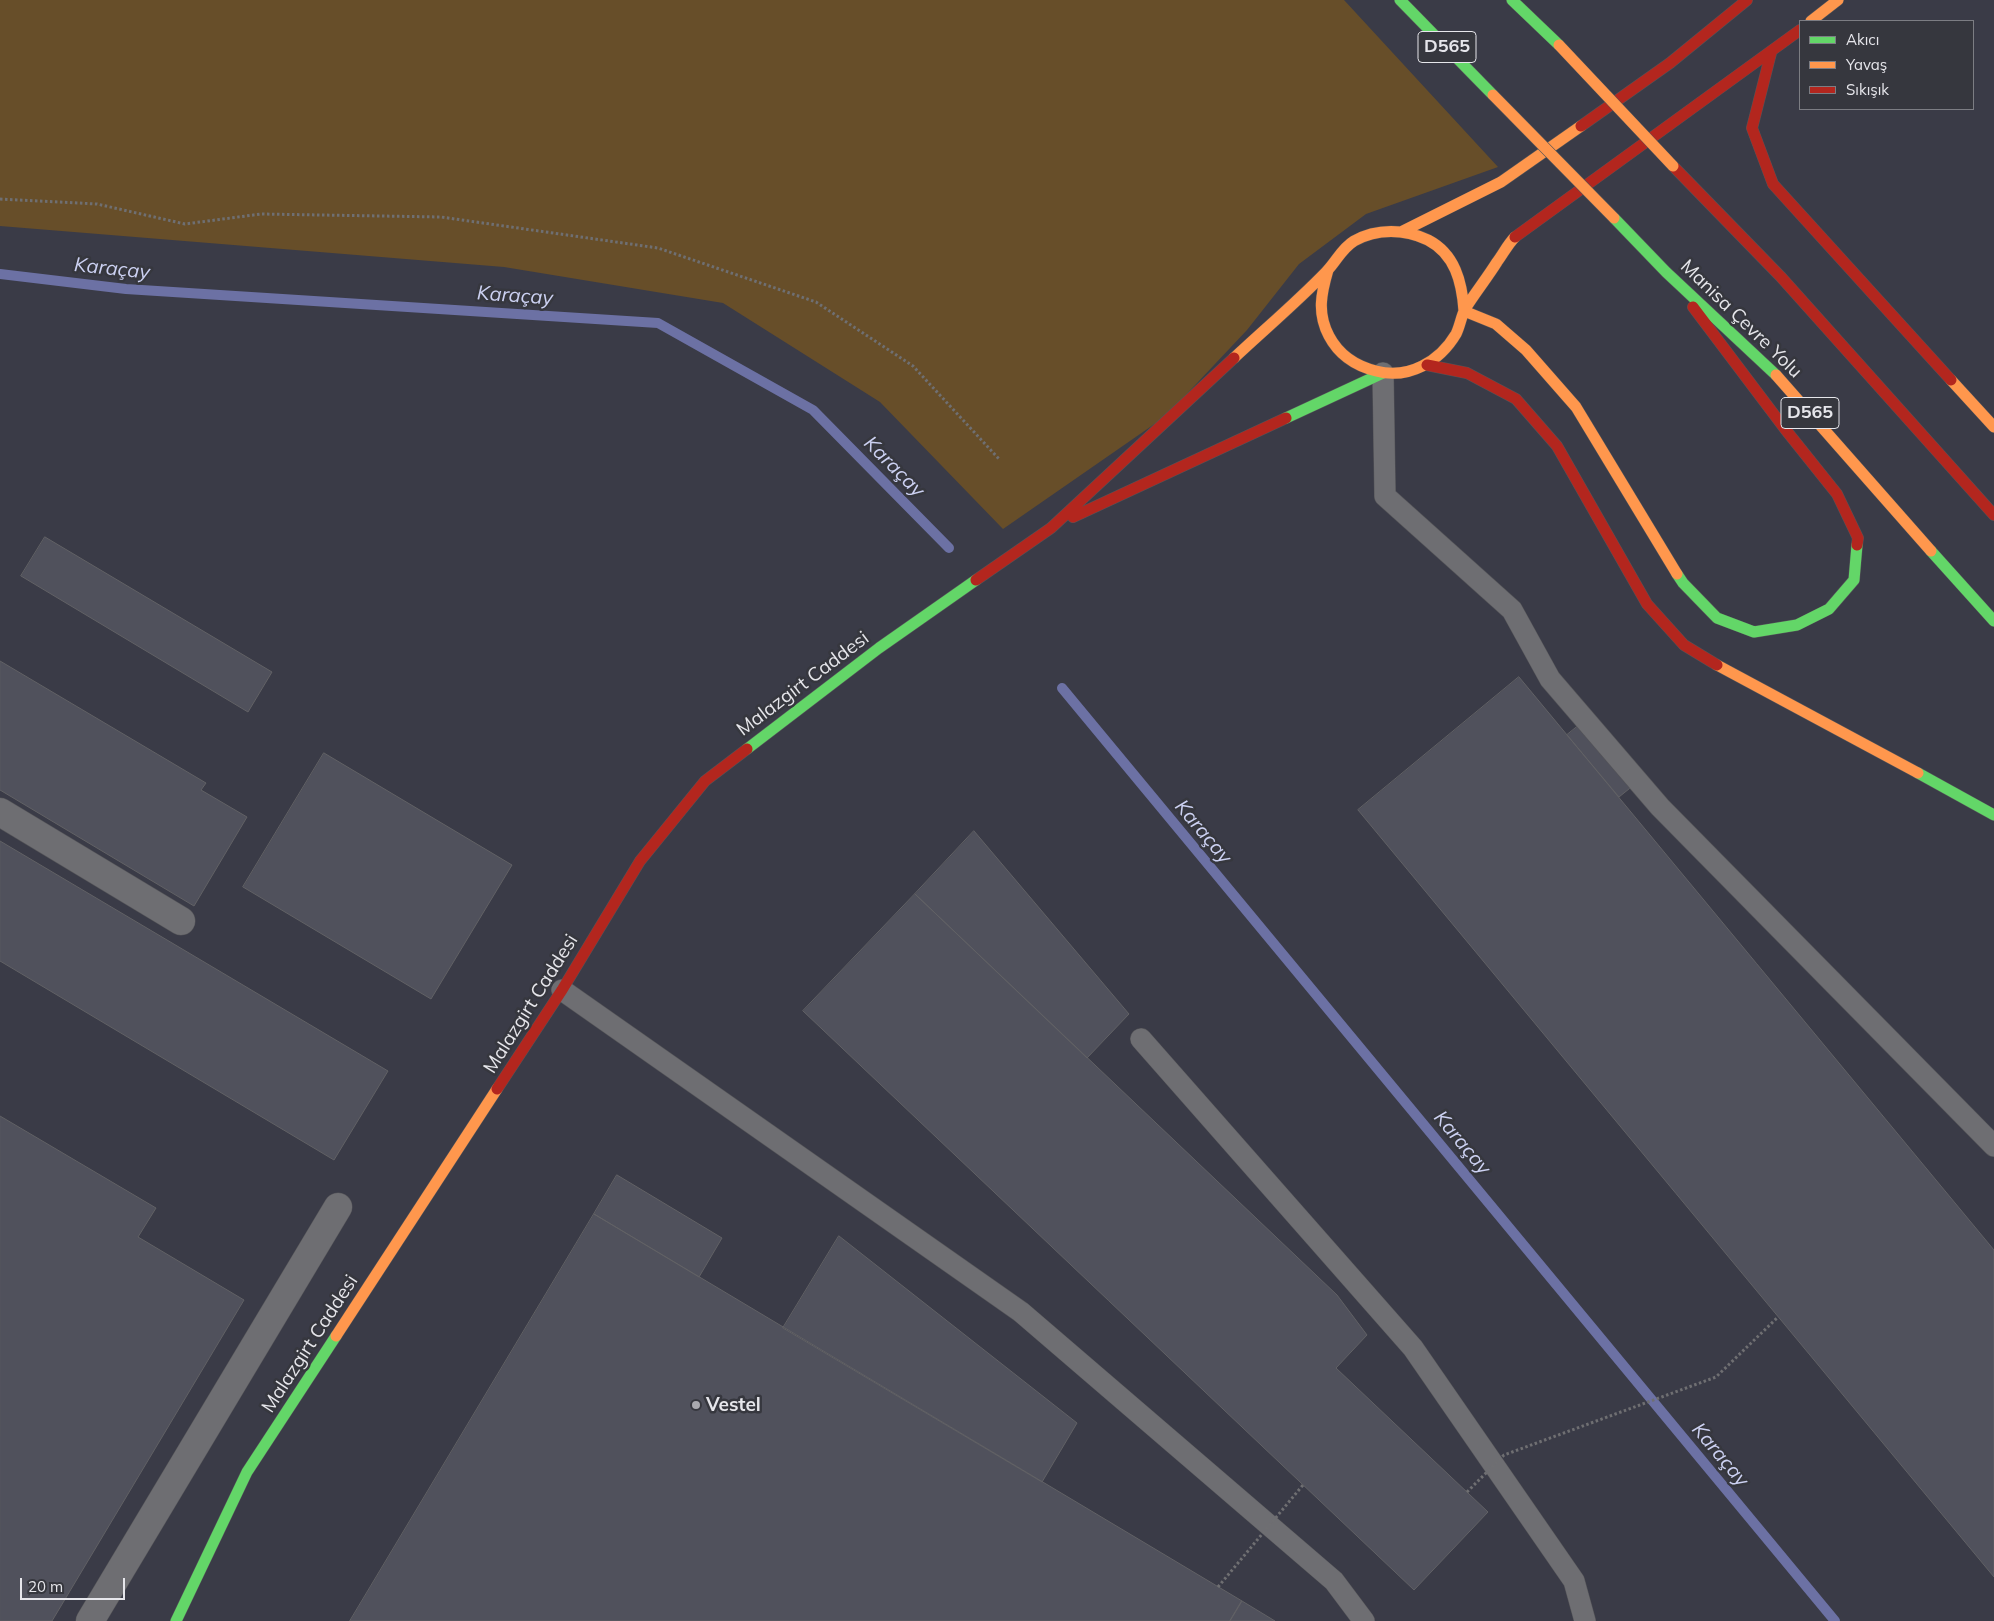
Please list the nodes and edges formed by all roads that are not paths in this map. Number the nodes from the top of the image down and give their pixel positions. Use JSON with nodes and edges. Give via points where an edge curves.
{"nodes":[{"id":1,"x":1400,"y":0,"type":"edge"},
{"id":2,"x":1512,"y":0,"type":"edge"},
{"id":3,"x":1747,"y":0,"type":"edge"},
{"id":4,"x":1838,"y":0,"type":"edge"},
{"id":5,"x":1812,"y":20,"type":"edge"},
{"id":6,"x":1799,"y":31,"type":"edge"},
{"id":7,"x":1771,"y":53,"type":"junction"},
{"id":8,"x":1403,"y":231,"type":"junction"},
{"id":9,"x":1328,"y":270,"type":"junction"},
{"id":10,"x":1666,"y":272,"type":"junction"},
{"id":11,"x":1464,"y":311,"type":"junction"},
{"id":12,"x":1427,"y":365,"type":"junction"},
{"id":13,"x":1383,"y":373,"type":"junction"},
{"id":14,"x":1994,"y":427,"type":"edge"},
{"id":15,"x":1994,"y":515,"type":"edge"},
{"id":16,"x":1051,"y":528,"type":"junction"},
{"id":17,"x":1994,"y":621,"type":"edge"},
{"id":18,"x":0,"y":812,"type":"edge"},
{"id":19,"x":1994,"y":815,"type":"edge"},
{"id":20,"x":181,"y":921,"type":"dead end"},
{"id":21,"x":562,"y":990,"type":"junction"},
{"id":22,"x":1141,"y":1039,"type":"dead end"},
{"id":23,"x":1994,"y":1146,"type":"edge"},
{"id":24,"x":338,"y":1207,"type":"dead end"},
{"id":25,"x":90,"y":1621,"type":"edge"},
{"id":26,"x":176,"y":1621,"type":"edge"},
{"id":27,"x":1364,"y":1621,"type":"edge"},
{"id":28,"x":1585,"y":1621,"type":"edge"}],
"edges":[{"from":1,"to":10,"type":"main road","name":"Manisa Çevre Yolu","number":"D565","bridge":true},
{"from":2,"to":15,"type":"main road","bridge":true,"via":[[1781,277]]},
{"from":3,"to":8,"type":"main road","via":[[1670,63],[1501,182]]},
{"from":4,"to":5,"type":"main road"},
{"from":6,"to":7,"type":"main road"},
{"from":7,"to":11,"type":"main road","via":[[1513,239]]},
{"from":7,"to":14,"type":"main road","via":[[1752,128],[1773,184]]},
{"from":8,"to":9,"type":"main road","via":[[1381,231],[1360,238],[1342,251]]},
{"from":8,"to":11,"type":"main road","via":[[1424,237],[1442,250],[1456,268],[1463,288]]},
{"from":9,"to":13,"type":"main road","via":[[1321,292],[1321,314],[1329,336],[1342,354],[1362,367]]},
{"from":9,"to":16,"type":"main road"},
{"from":10,"to":11,"type":"main road","via":[[1837,494],[1858,538],[1854,580],[1828,608],[1797,625],[1754,632],[1717,618],[1683,583],[1576,407],[1496,324]]},
{"from":10,"to":17,"type":"main road","name":"Manisa Çevre Yolu","number":"D565","via":[[1774,373]]},
{"from":11,"to":12,"type":"main road","via":[[1457,332],[1445,351]]},
{"from":12,"to":13,"type":"main road","via":[[1406,372]]},
{"from":12,"to":19,"type":"main road","via":[[1467,373],[1516,399],[1557,446],[1647,604],[1684,645]]},
{"from":13,"to":16,"type":"main road"},
{"from":13,"to":23,"type":"lane","via":[[1385,496],[1512,610],[1550,678],[1660,806]]},
{"from":16,"to":21,"type":"main road","name":"Malazgirt Caddesi","via":[[879,648],[705,781],[640,861]]},
{"from":18,"to":20,"type":"street"},
{"from":21,"to":26,"type":"main road","name":"Malazgirt Caddesi","via":[[247,1472]]},
{"from":21,"to":27,"type":"lane","via":[[1022,1312],[1334,1581]]},
{"from":22,"to":28,"type":"lane","via":[[1413,1348],[1574,1581]]},
{"from":24,"to":25,"type":"street"}]}
